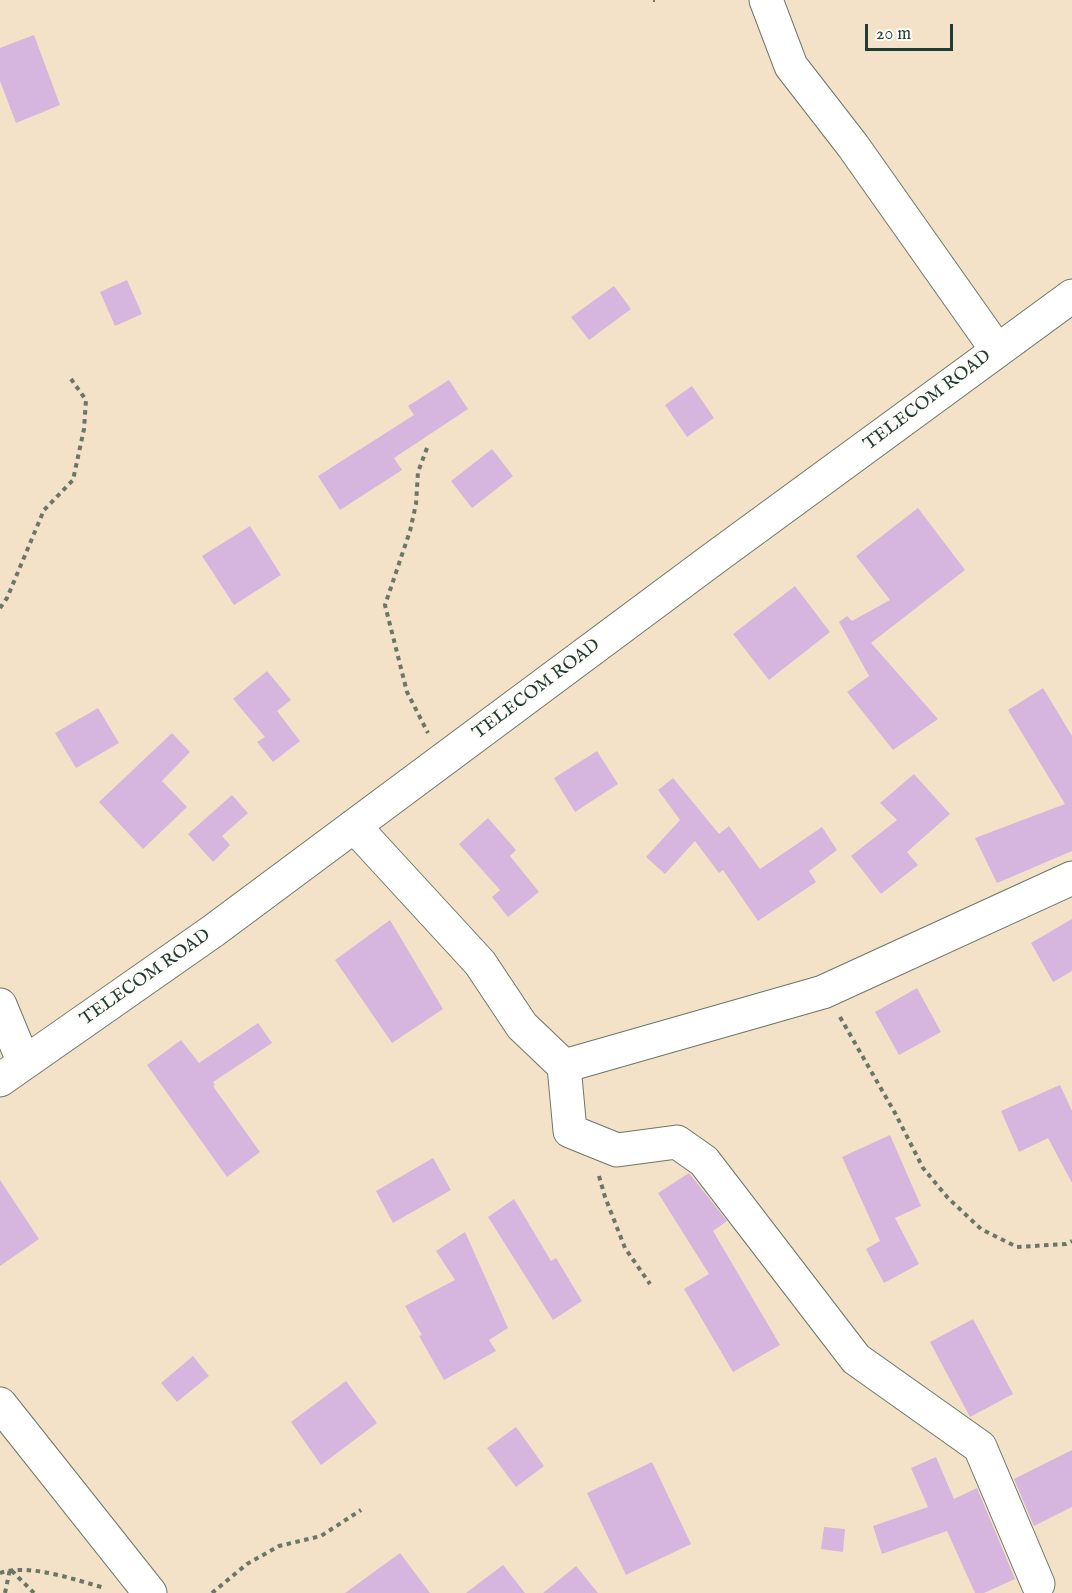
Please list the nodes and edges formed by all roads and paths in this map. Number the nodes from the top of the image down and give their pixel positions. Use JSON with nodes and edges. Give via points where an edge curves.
{"nodes":[{"id":1,"x":766,"y":0,"type":"edge"},
{"id":2,"x":1072,"y":296,"type":"edge"},
{"id":3,"x":997,"y":350,"type":"junction"},
{"id":4,"x":71,"y":379,"type":"dead end"},
{"id":5,"x":427,"y":448,"type":"dead end"},
{"id":6,"x":0,"y":608,"type":"edge"},
{"id":7,"x":441,"y":761,"type":"junction"},
{"id":8,"x":354,"y":826,"type":"junction"},
{"id":9,"x":1072,"y":878,"type":"edge"},
{"id":10,"x":823,"y":992,"type":"junction"},
{"id":11,"x":0,"y":1005,"type":"edge"},
{"id":12,"x":564,"y":1066,"type":"junction"},
{"id":13,"x":12,"y":1071,"type":"edge"},
{"id":14,"x":597,"y":1170,"type":"dead end"},
{"id":15,"x":1072,"y":1241,"type":"edge"},
{"id":16,"x":650,"y":1284,"type":"dead end"},
{"id":17,"x":0,"y":1404,"type":"edge"},
{"id":18,"x":361,"y":1509,"type":"dead end"},
{"id":19,"x":10,"y":1569,"type":"junction"},
{"id":20,"x":0,"y":1573,"type":"edge"},
{"id":21,"x":1038,"y":1584,"type":"dead end"},
{"id":22,"x":107,"y":1588,"type":"dead end"},
{"id":23,"x":5,"y":1593,"type":"edge"},
{"id":24,"x":34,"y":1593,"type":"edge"},
{"id":25,"x":150,"y":1593,"type":"edge"},
{"id":26,"x":212,"y":1593,"type":"edge"}],
"edges":[{"from":1,"to":3,"type":"street","via":[[791,66],[853,146]]},
{"from":2,"to":3,"type":"street","name":"TELECOM ROAD"},
{"from":3,"to":7,"type":"street","name":"TELECOM ROAD"},
{"from":4,"to":6,"type":"path","via":[[86,400],[73,480],[45,510]]},
{"from":5,"to":7,"type":"path","via":[[418,472],[410,531],[385,605],[407,692]]},
{"from":7,"to":8,"type":"street","name":"TELECOM ROAD"},
{"from":8,"to":12,"type":"street","via":[[480,963],[522,1026]]},
{"from":8,"to":13,"type":"street","name":"TELECOM ROAD","via":[[213,931]]},
{"from":9,"to":10,"type":"street"},
{"from":10,"to":12,"type":"street"},
{"from":10,"to":15,"type":"path","via":[[923,1168],[948,1198],[981,1229],[1017,1247]]},
{"from":11,"to":13,"type":"street"},
{"from":12,"to":21,"type":"street","via":[[570,1131],[617,1150],[677,1142],[704,1161],[856,1359],[980,1447]]},
{"from":14,"to":16,"type":"path","via":[[625,1248]]},
{"from":17,"to":25,"type":"street"},
{"from":18,"to":26,"type":"path","via":[[321,1536],[279,1546],[247,1564]]},
{"from":19,"to":20,"type":"path"},
{"from":19,"to":22,"type":"path","via":[[59,1574]]},
{"from":19,"to":23,"type":"path"},
{"from":19,"to":24,"type":"path"}]}
